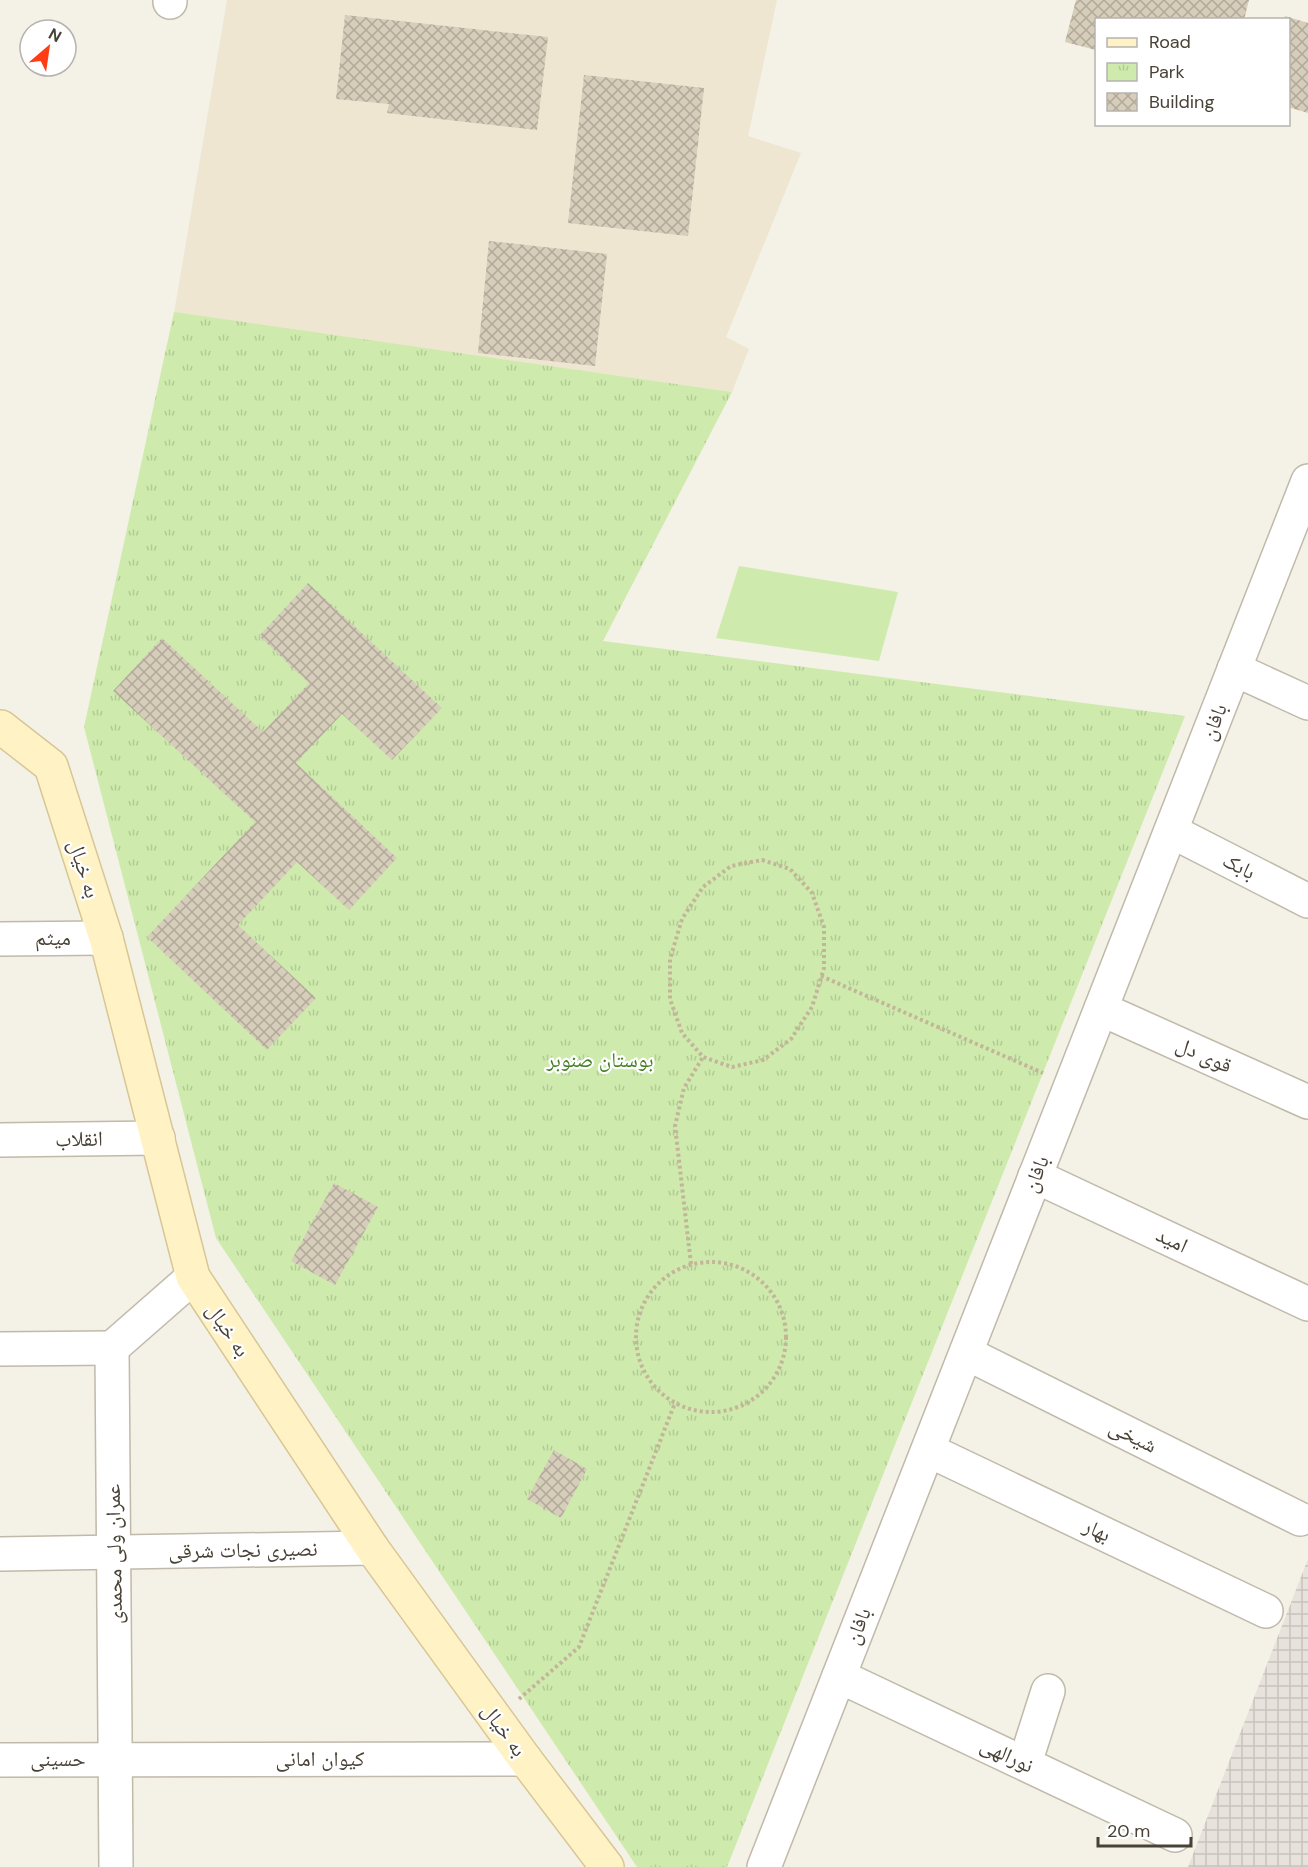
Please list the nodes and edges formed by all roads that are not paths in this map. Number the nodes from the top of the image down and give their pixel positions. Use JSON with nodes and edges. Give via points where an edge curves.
{"nodes":[{"id":1,"x":1307,"y":488,"type":"edge"},
{"id":2,"x":1234,"y":669,"type":"junction"},
{"id":3,"x":1308,"y":703,"type":"edge"},
{"id":4,"x":0,"y":727,"type":"edge"},
{"id":5,"x":1171,"y":831,"type":"junction"},
{"id":6,"x":1308,"y":901,"type":"edge"},
{"id":7,"x":106,"y":938,"type":"junction"},
{"id":8,"x":0,"y":939,"type":"edge"},
{"id":9,"x":1101,"y":1009,"type":"junction"},
{"id":10,"x":1308,"y":1102,"type":"edge"},
{"id":11,"x":158,"y":1138,"type":"junction"},
{"id":12,"x":0,"y":1140,"type":"edge"},
{"id":13,"x":1035,"y":1176,"type":"junction"},
{"id":14,"x":193,"y":1277,"type":"junction"},
{"id":15,"x":1308,"y":1304,"type":"edge"},
{"id":16,"x":112,"y":1348,"type":"junction"},
{"id":17,"x":0,"y":1349,"type":"edge"},
{"id":18,"x":966,"y":1353,"type":"junction"},
{"id":19,"x":928,"y":1450,"type":"junction"},
{"id":20,"x":1300,"y":1519,"type":"dead end"},
{"id":21,"x":372,"y":1548,"type":"junction"},
{"id":22,"x":114,"y":1553,"type":"junction"},
{"id":23,"x":0,"y":1554,"type":"edge"},
{"id":24,"x":1266,"y":1611,"type":"dead end"},
{"id":25,"x":839,"y":1676,"type":"junction"},
{"id":26,"x":1048,"y":1691,"type":"dead end"},
{"id":27,"x":525,"y":1759,"type":"junction"},
{"id":28,"x":0,"y":1760,"type":"edge"},
{"id":29,"x":116,"y":1760,"type":"junction"},
{"id":30,"x":1024,"y":1764,"type":"junction"},
{"id":31,"x":1175,"y":1835,"type":"dead end"},
{"id":32,"x":116,"y":1867,"type":"edge"},
{"id":33,"x":607,"y":1867,"type":"edge"},
{"id":34,"x":764,"y":1867,"type":"edge"}],
"edges":[{"from":1,"to":2,"type":"street","name":"بافان"},
{"from":2,"to":3,"type":"street"},
{"from":2,"to":5,"type":"street","name":"بافان"},
{"from":4,"to":7,"type":"street","name":"به خیال","via":[[51,766]]},
{"from":5,"to":6,"type":"street","name":"بابک"},
{"from":5,"to":9,"type":"street","name":"بافان"},
{"from":7,"to":8,"type":"street","name":"میثم"},
{"from":7,"to":11,"type":"street","name":"به خیال"},
{"from":9,"to":10,"type":"street","name":"قوی دل"},
{"from":9,"to":13,"type":"street","name":"بافان"},
{"from":11,"to":12,"type":"street","name":"انقلاب"},
{"from":11,"to":14,"type":"street","name":"به خیال"},
{"from":13,"to":15,"type":"street","name":"امید"},
{"from":13,"to":18,"type":"street","name":"بافان"},
{"from":14,"to":16,"type":"street"},
{"from":14,"to":21,"type":"street","name":"به خیال"},
{"from":16,"to":17,"type":"street"},
{"from":16,"to":22,"type":"street","name":"عمران ولی محمدی"},
{"from":18,"to":19,"type":"street","name":"بافان"},
{"from":18,"to":20,"type":"street","name":"شیخی"},
{"from":19,"to":24,"type":"street","name":"بهار"},
{"from":19,"to":25,"type":"street","name":"بافان"},
{"from":21,"to":22,"type":"street","name":"نصیری نجات شرقی"},
{"from":21,"to":27,"type":"street","name":"به خیال"},
{"from":22,"to":23,"type":"street","name":"نصیری نجات شرقی"},
{"from":22,"to":29,"type":"street","name":"عمران ولی محمدی"},
{"from":25,"to":30,"type":"street","name":"نورالهی"},
{"from":25,"to":34,"type":"street","name":"بافان"},
{"from":26,"to":30,"type":"street"},
{"from":27,"to":29,"type":"street","name":"کیوان امانی"},
{"from":27,"to":33,"type":"street","name":"به خیال"},
{"from":28,"to":29,"type":"street","name":"حسینی"},
{"from":29,"to":32,"type":"street","name":"عمران ولی محمدی"},
{"from":30,"to":31,"type":"street","name":"نورالهی"}]}
